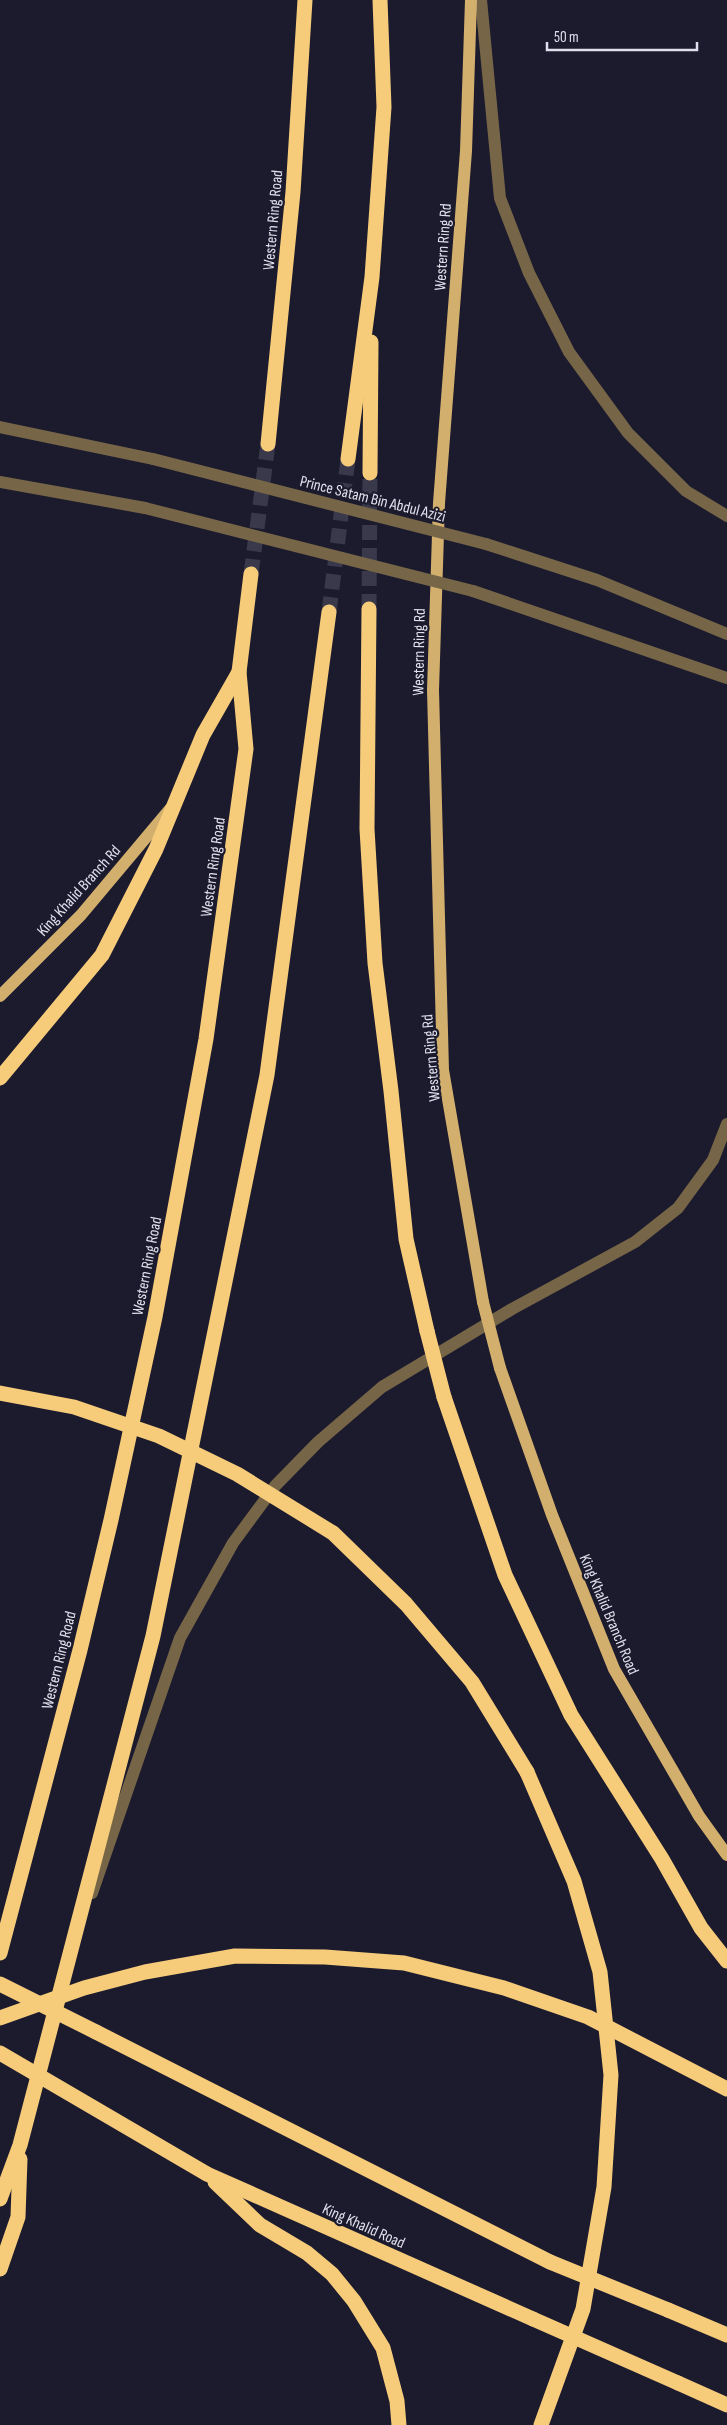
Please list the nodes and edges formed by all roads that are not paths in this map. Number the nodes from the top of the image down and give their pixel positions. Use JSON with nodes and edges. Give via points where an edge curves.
{"nodes":[{"id":1,"x":305,"y":0,"type":"edge"},
{"id":2,"x":380,"y":0,"type":"edge"},
{"id":3,"x":471,"y":0,"type":"edge"},
{"id":4,"x":481,"y":0,"type":"edge"},
{"id":5,"x":372,"y":277,"type":"junction"},
{"id":6,"x":0,"y":427,"type":"edge"},
{"id":7,"x":268,"y":444,"type":"tunnel mouth"},
{"id":8,"x":348,"y":459,"type":"tunnel mouth"},
{"id":9,"x":370,"y":473,"type":"tunnel mouth"},
{"id":10,"x":0,"y":482,"type":"edge"},
{"id":11,"x":727,"y":516,"type":"edge"},
{"id":12,"x":251,"y":574,"type":"tunnel mouth"},
{"id":13,"x":369,"y":609,"type":"tunnel mouth"},
{"id":14,"x":329,"y":612,"type":"tunnel mouth"},
{"id":15,"x":727,"y":634,"type":"edge"},
{"id":16,"x":239,"y":672,"type":"junction"},
{"id":17,"x":727,"y":678,"type":"edge"},
{"id":18,"x":175,"y":803,"type":"junction"},
{"id":19,"x":0,"y":996,"type":"edge"},
{"id":20,"x":0,"y":1078,"type":"edge"},
{"id":21,"x":727,"y":1124,"type":"edge"},
{"id":22,"x":500,"y":1368,"type":"joint"},
{"id":23,"x":0,"y":1393,"type":"edge"},
{"id":24,"x":727,"y":1855,"type":"edge"},
{"id":25,"x":0,"y":1953,"type":"edge"},
{"id":26,"x":727,"y":1961,"type":"edge"},
{"id":27,"x":67,"y":1966,"type":"junction"},
{"id":28,"x":0,"y":1984,"type":"edge"},
{"id":29,"x":0,"y":2018,"type":"edge"},
{"id":30,"x":0,"y":2053,"type":"edge"},
{"id":31,"x":727,"y":2089,"type":"edge"},
{"id":32,"x":20,"y":2145,"type":"junction"},
{"id":33,"x":207,"y":2174,"type":"junction"},
{"id":34,"x":0,"y":2199,"type":"edge"},
{"id":35,"x":0,"y":2269,"type":"edge"},
{"id":36,"x":727,"y":2335,"type":"edge"},
{"id":37,"x":727,"y":2405,"type":"edge"},
{"id":38,"x":400,"y":2425,"type":"edge"},
{"id":39,"x":542,"y":2425,"type":"edge"}],
"edges":[{"from":1,"to":7,"type":"highway","name":"Western Ring Road","via":[[293,192]]},
{"from":2,"to":5,"type":"highway","via":[[384,107]]},
{"from":3,"to":22,"type":"main road","name":"Western Ring Rd","bridge":true,"via":[[466,151],[438,503],[433,690],[443,1070],[483,1302]]},
{"from":4,"to":11,"type":"street","via":[[500,198],[529,273],[569,352],[628,434],[686,492]]},
{"from":5,"to":8,"type":"highway"},
{"from":5,"to":9,"type":"highway"},
{"from":6,"to":15,"type":"street","name":"Prince Satam Bin Abdul Azizi","bridge":true,"via":[[153,459],[486,544],[597,580]]},
{"from":10,"to":17,"type":"street","bridge":true,"via":[[145,508],[473,591]]},
{"from":12,"to":16,"type":"highway","name":"Western Ring Road"},
{"from":13,"to":26,"type":"highway","bridge":true,"via":[[367,829],[375,963],[406,1239],[444,1397],[505,1575],[571,1715],[662,1859],[701,1928]]},
{"from":14,"to":27,"type":"highway","via":[[267,1076],[152,1636]]},
{"from":16,"to":18,"type":"highway","via":[[203,736]]},
{"from":16,"to":25,"type":"highway","name":"Western Ring Road","via":[[246,749],[206,1039],[156,1307],[80,1650]]},
{"from":18,"to":19,"type":"main road","name":"King Khalid Branch Rd","via":[[82,915]]},
{"from":18,"to":20,"type":"highway","via":[[156,849],[102,956]]},
{"from":21,"to":27,"type":"street","via":[[713,1160],[678,1208],[635,1242],[512,1309],[382,1387],[318,1442],[275,1486],[233,1543],[180,1638]]},
{"from":22,"to":24,"type":"main road","name":"King Khalid Branch Road","via":[[552,1515],[614,1669],[699,1816]]},
{"from":23,"to":39,"type":"highway","bridge":true,"via":[[74,1407],[159,1436],[237,1474],[333,1534],[406,1604],[472,1682],[527,1772],[574,1881],[600,1972],[611,2075],[604,2187],[583,2308]]},
{"from":27,"to":32,"type":"highway"},
{"from":28,"to":36,"type":"highway","bridge":true,"via":[[550,2262]]},
{"from":29,"to":31,"type":"highway","bridge":true,"via":[[128,1976],[235,1956],[324,1957],[404,1963],[504,1988],[588,2017]]},
{"from":30,"to":33,"type":"highway","name":"King Khalid Road","bridge":true},
{"from":32,"to":34,"type":"highway"},
{"from":32,"to":35,"type":"highway","via":[[18,2217]]},
{"from":33,"to":37,"type":"highway","name":"King Khalid Road","bridge":true},
{"from":33,"to":38,"type":"highway","via":[[260,2224],[307,2253],[332,2274],[354,2301],[383,2348]]}]}
